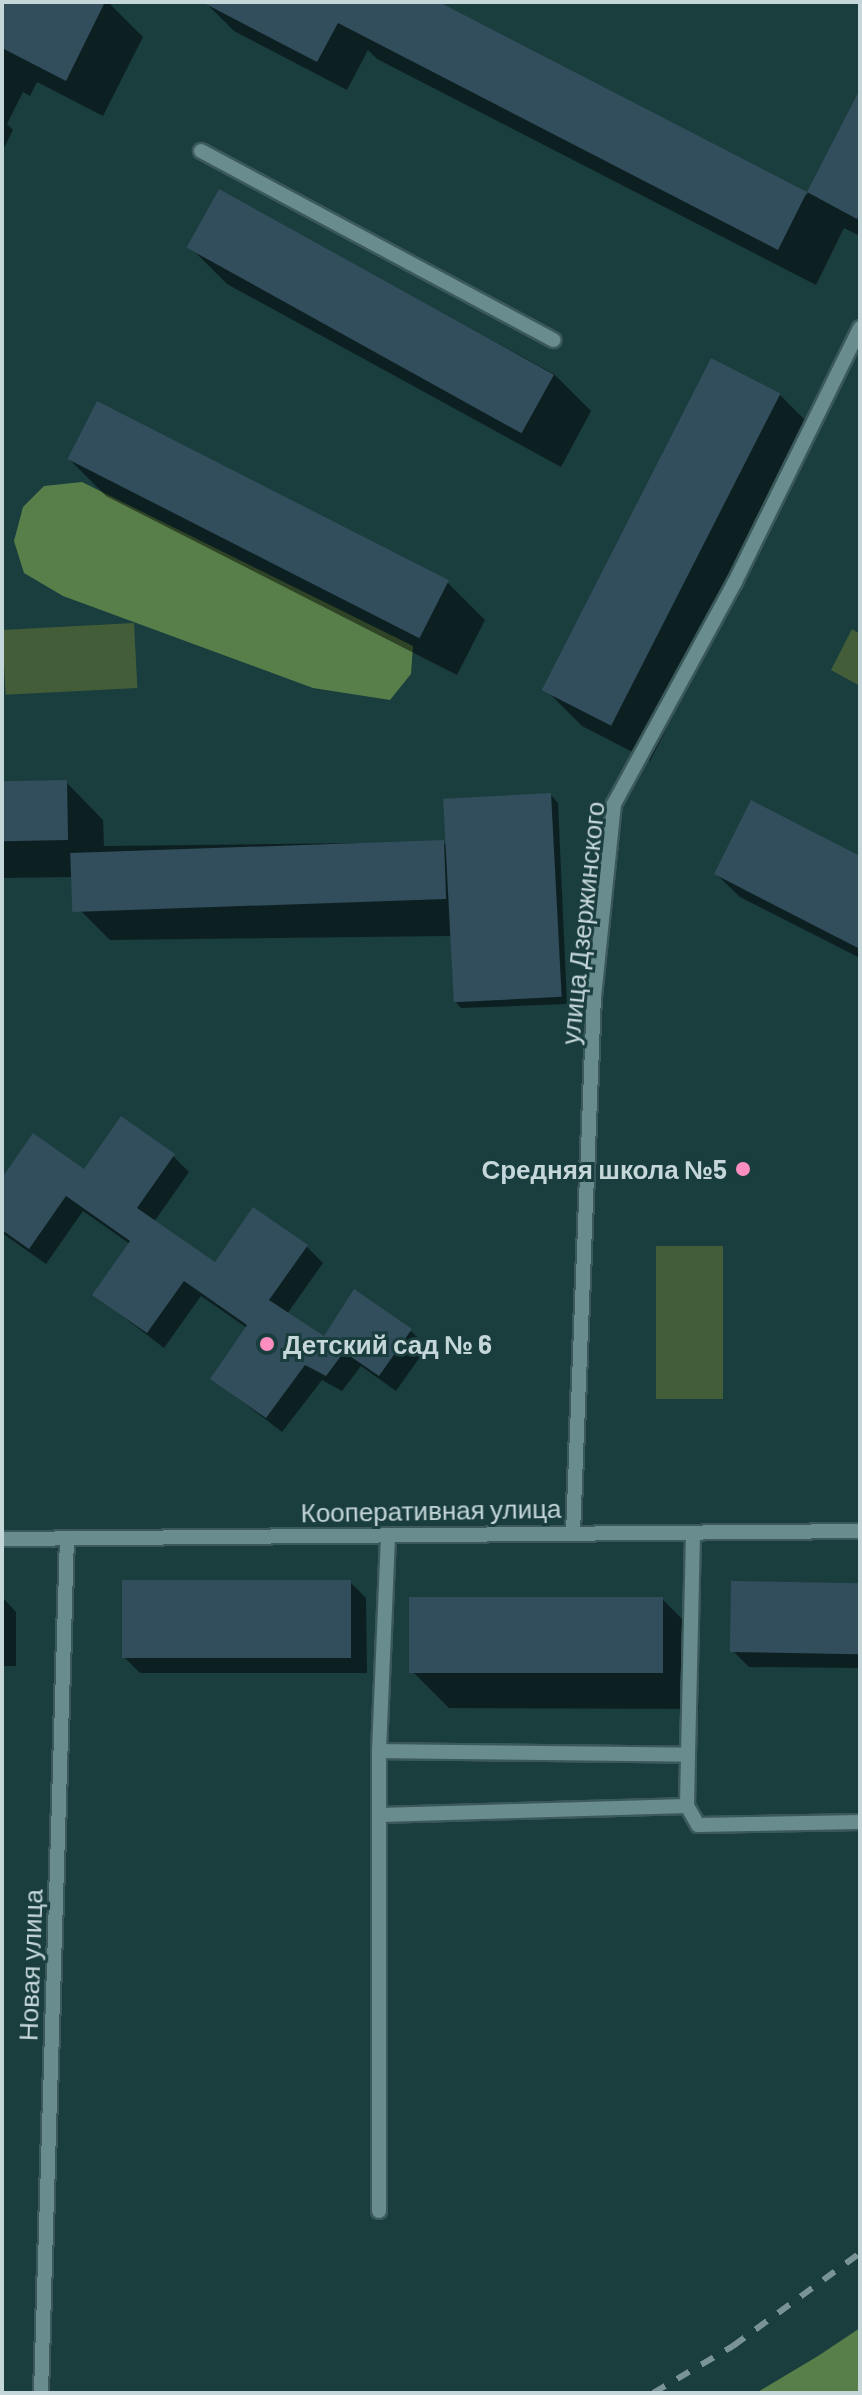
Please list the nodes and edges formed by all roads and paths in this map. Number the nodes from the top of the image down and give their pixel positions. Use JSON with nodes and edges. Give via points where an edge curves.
{"nodes":[{"id":1,"x":201,"y":151,"type":"dead end"},
{"id":2,"x":860,"y":328,"type":"edge"},
{"id":3,"x":554,"y":340,"type":"dead end"},
{"id":4,"x":860,"y":1531,"type":"edge"},
{"id":5,"x":573,"y":1533,"type":"junction"},
{"id":6,"x":693,"y":1534,"type":"junction"},
{"id":7,"x":388,"y":1535,"type":"junction"},
{"id":8,"x":67,"y":1538,"type":"junction"},
{"id":9,"x":2,"y":1539,"type":"edge"},
{"id":10,"x":379,"y":1751,"type":"junction"},
{"id":11,"x":688,"y":1755,"type":"junction"},
{"id":12,"x":687,"y":1806,"type":"junction"},
{"id":13,"x":380,"y":1815,"type":"junction"},
{"id":14,"x":860,"y":1822,"type":"edge"},
{"id":15,"x":379,"y":2211,"type":"dead end"},
{"id":16,"x":41,"y":2393,"type":"edge"}],
"edges":[{"from":1,"to":3,"type":"street"},
{"from":2,"to":5,"type":"street","name":"улица Дзержинского","via":[[735,582],[614,804],[594,997]]},
{"from":4,"to":6,"type":"street","name":"Кооперативная улица"},
{"from":5,"to":6,"type":"street","name":"Кооперативная улица"},
{"from":5,"to":7,"type":"street","name":"Кооперативная улица"},
{"from":6,"to":11,"type":"street"},
{"from":7,"to":8,"type":"street","name":"Кооперативная улица"},
{"from":7,"to":10,"type":"street"},
{"from":8,"to":9,"type":"street","name":"Кооперативная улица"},
{"from":8,"to":16,"type":"street","name":"Новая улица"},
{"from":10,"to":11,"type":"street"},
{"from":10,"to":13,"type":"street"},
{"from":11,"to":12,"type":"street"},
{"from":12,"to":13,"type":"street"},
{"from":12,"to":14,"type":"street","via":[[698,1825]]},
{"from":13,"to":15,"type":"street"}]}
